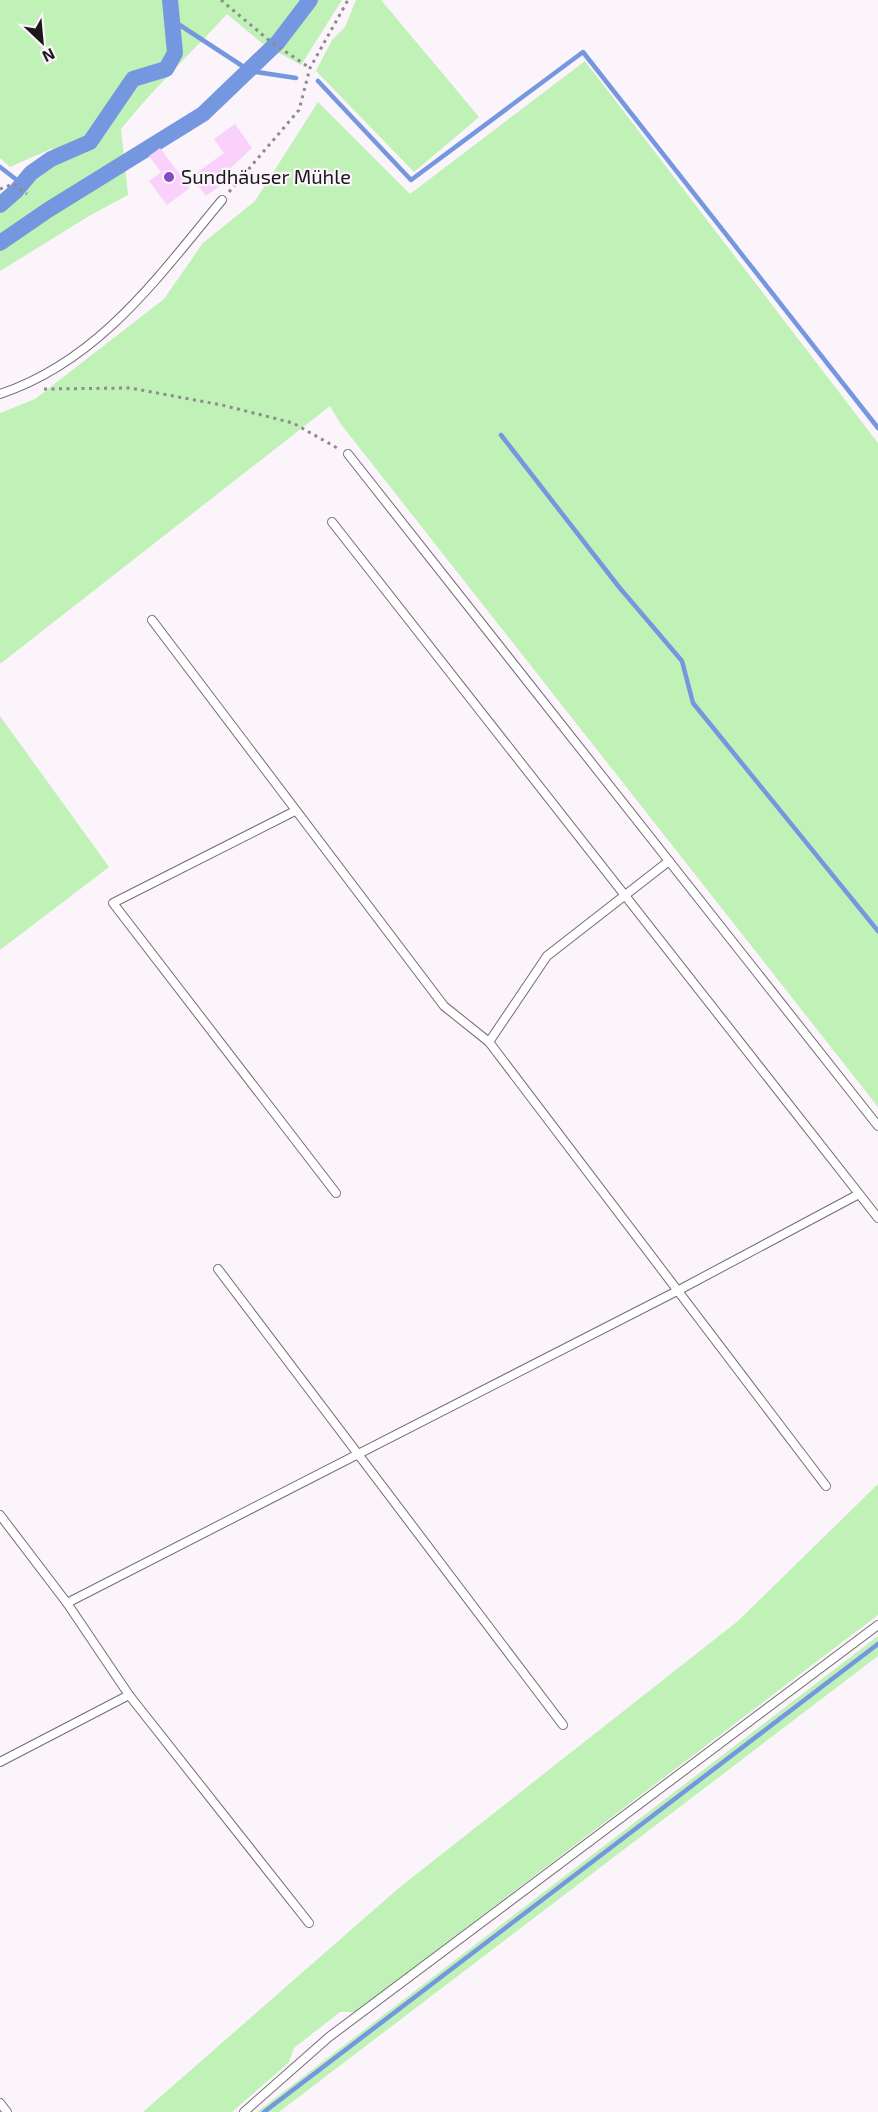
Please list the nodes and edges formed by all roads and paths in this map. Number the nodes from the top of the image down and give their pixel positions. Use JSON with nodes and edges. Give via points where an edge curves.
{"nodes":[{"id":1,"x":221,"y":0,"type":"edge"},
{"id":2,"x":348,"y":0,"type":"edge"},
{"id":3,"x":310,"y":68,"type":"junction"},
{"id":4,"x":0,"y":189,"type":"edge"},
{"id":5,"x":27,"y":194,"type":"dead end"},
{"id":6,"x":222,"y":200,"type":"joint"},
{"id":7,"x":19,"y":387,"type":"junction"},
{"id":8,"x":0,"y":394,"type":"edge"},
{"id":9,"x":348,"y":454,"type":"joint"},
{"id":10,"x":332,"y":522,"type":"dead end"},
{"id":11,"x":152,"y":620,"type":"dead end"},
{"id":12,"x":295,"y":811,"type":"junction"},
{"id":13,"x":669,"y":861,"type":"junction"},
{"id":14,"x":624,"y":896,"type":"junction"},
{"id":15,"x":489,"y":1042,"type":"junction"},
{"id":16,"x":878,"y":1126,"type":"edge"},
{"id":17,"x":336,"y":1193,"type":"dead end"},
{"id":18,"x":859,"y":1194,"type":"junction"},
{"id":19,"x":878,"y":1218,"type":"edge"},
{"id":20,"x":218,"y":1269,"type":"dead end"},
{"id":21,"x":679,"y":1290,"type":"junction"},
{"id":22,"x":358,"y":1454,"type":"junction"},
{"id":23,"x":826,"y":1486,"type":"dead end"},
{"id":24,"x":0,"y":1515,"type":"edge"},
{"id":25,"x":68,"y":1604,"type":"junction"},
{"id":26,"x":878,"y":1625,"type":"edge"},
{"id":27,"x":129,"y":1695,"type":"junction"},
{"id":28,"x":563,"y":1725,"type":"dead end"},
{"id":29,"x":0,"y":1762,"type":"edge"},
{"id":30,"x":309,"y":1923,"type":"dead end"},
{"id":31,"x":0,"y":2103,"type":"edge"},
{"id":32,"x":7,"y":2112,"type":"edge"},
{"id":33,"x":244,"y":2112,"type":"edge"}],
"edges":[{"from":1,"to":3,"type":"path","via":[[271,42]]},
{"from":2,"to":3,"type":"path"},
{"from":3,"to":6,"type":"path","via":[[299,110]]},
{"from":4,"to":5,"type":"path","via":[[13,184]]},
{"from":6,"to":7,"type":"lane","via":[[112,327],[66,363]]},
{"from":7,"to":8,"type":"lane"},
{"from":7,"to":9,"type":"path","via":[[130,388],[222,405],[293,423]]},
{"from":9,"to":13,"type":"lane"},
{"from":10,"to":14,"type":"lane"},
{"from":11,"to":12,"type":"lane"},
{"from":12,"to":15,"type":"lane","via":[[444,1006]]},
{"from":12,"to":17,"type":"lane","via":[[114,903]]},
{"from":13,"to":14,"type":"lane"},
{"from":13,"to":16,"type":"lane"},
{"from":14,"to":15,"type":"lane","via":[[547,956]]},
{"from":14,"to":18,"type":"lane"},
{"from":15,"to":21,"type":"lane"},
{"from":18,"to":19,"type":"lane"},
{"from":18,"to":21,"type":"lane"},
{"from":20,"to":22,"type":"lane"},
{"from":21,"to":22,"type":"lane"},
{"from":21,"to":23,"type":"lane"},
{"from":22,"to":25,"type":"lane"},
{"from":22,"to":28,"type":"lane"},
{"from":24,"to":25,"type":"lane"},
{"from":25,"to":27,"type":"lane"},
{"from":26,"to":33,"type":"lane","via":[[329,2037]]},
{"from":27,"to":29,"type":"lane"},
{"from":27,"to":30,"type":"lane"},
{"from":31,"to":32,"type":"lane"}]}
